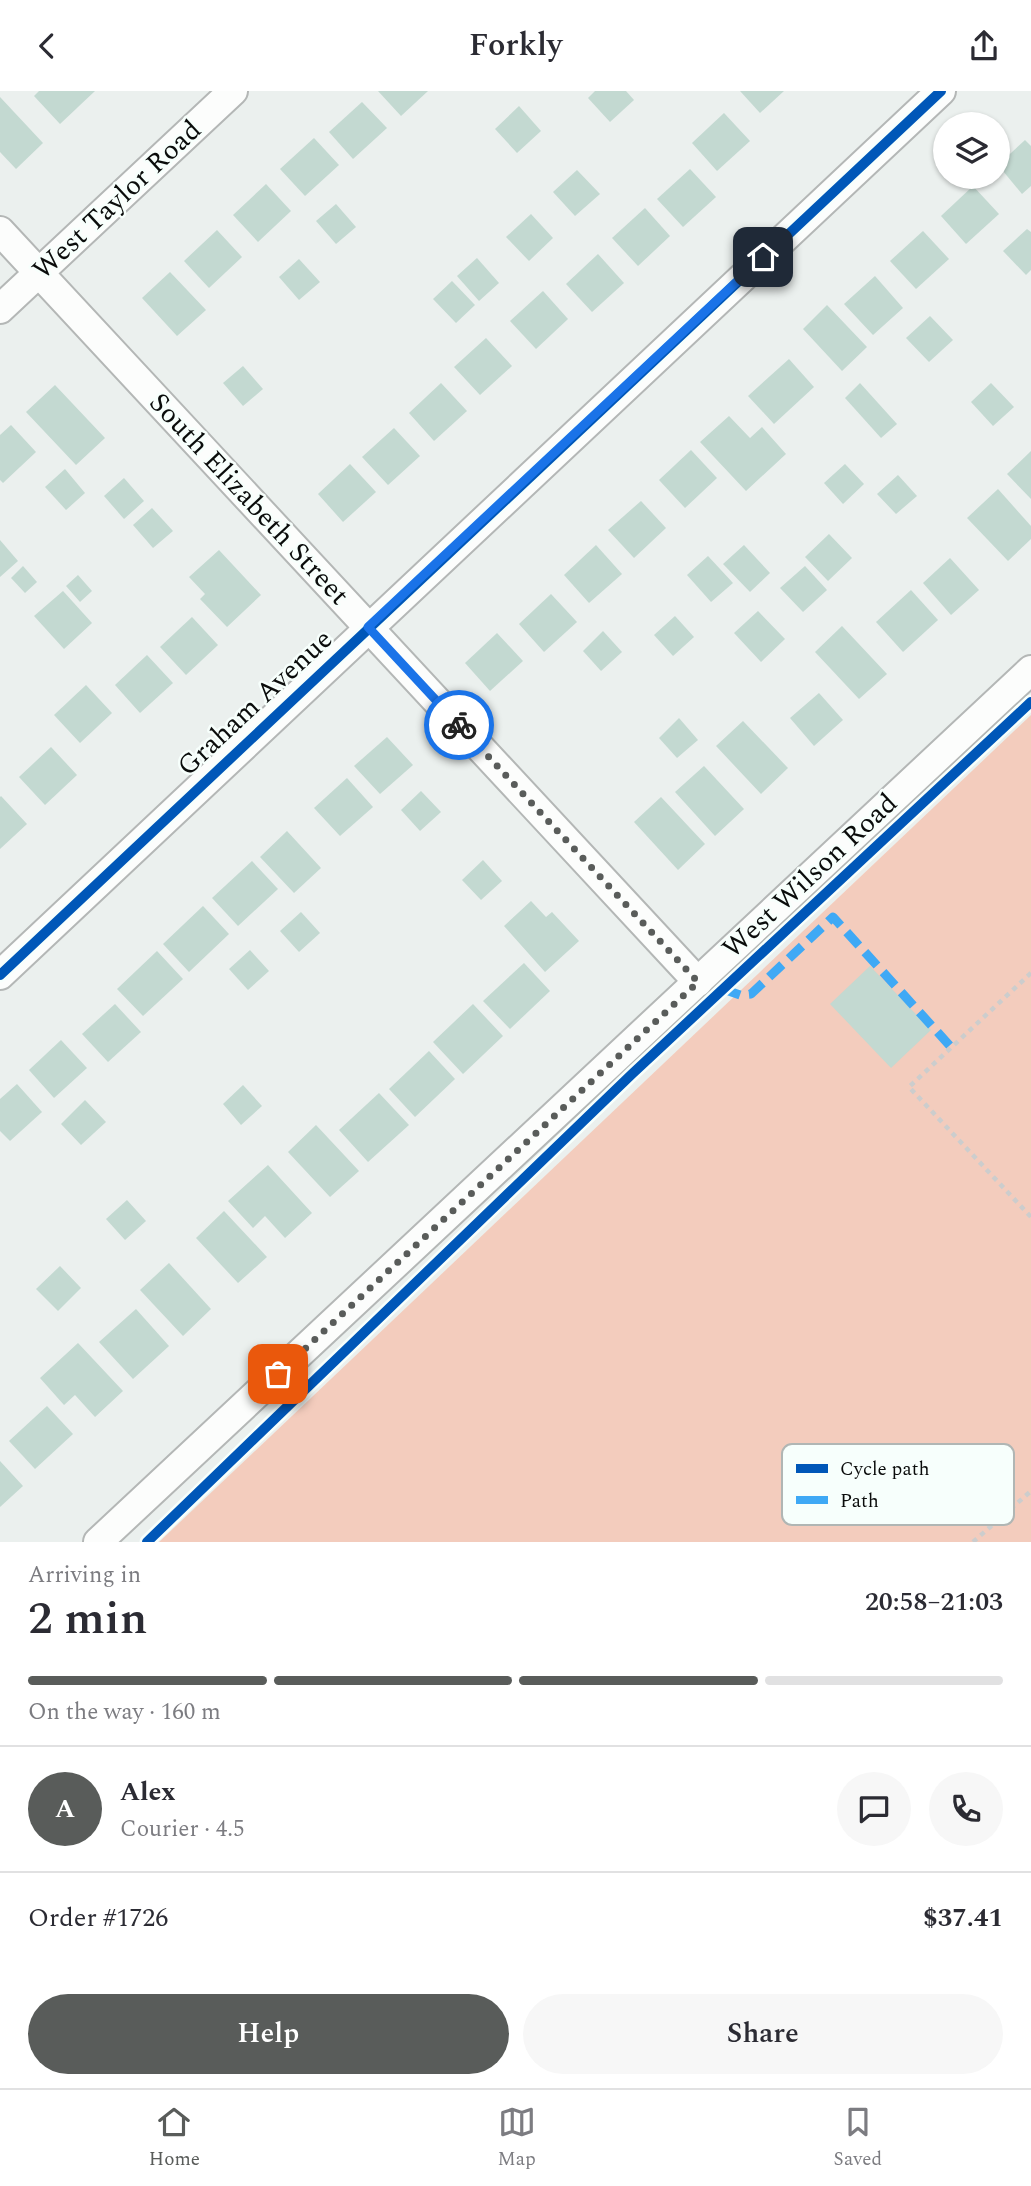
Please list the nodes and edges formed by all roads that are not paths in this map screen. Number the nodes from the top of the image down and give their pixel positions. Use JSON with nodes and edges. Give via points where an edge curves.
{"nodes":[{"id":1,"x":233,"y":91,"type":"edge"},
{"id":2,"x":941,"y":91,"type":"edge"},
{"id":3,"x":0,"y":231,"type":"edge"},
{"id":4,"x":39,"y":273,"type":"junction"},
{"id":5,"x":0,"y":309,"type":"edge"},
{"id":6,"x":368,"y":627,"type":"junction"},
{"id":7,"x":1031,"y":670,"type":"edge"},
{"id":8,"x":0,"y":975,"type":"edge"},
{"id":9,"x":698,"y":982,"type":"junction"},
{"id":10,"x":98,"y":1542,"type":"edge"}],
"edges":[{"from":1,"to":4,"type":"street","name":"West Taylor Road"},
{"from":2,"to":6,"type":"street","name":"Graham Avenue"},
{"from":3,"to":4,"type":"street","name":"South Elizabeth Street"},
{"from":4,"to":5,"type":"street","name":"West Taylor Road"},
{"from":4,"to":6,"type":"street","name":"South Elizabeth Street"},
{"from":6,"to":8,"type":"street","name":"Graham Avenue"},
{"from":6,"to":9,"type":"street","name":"South Elizabeth Street"},
{"from":7,"to":9,"type":"street","name":"West Wilson Road"},
{"from":9,"to":10,"type":"street","name":"West Wilson Road"}]}
